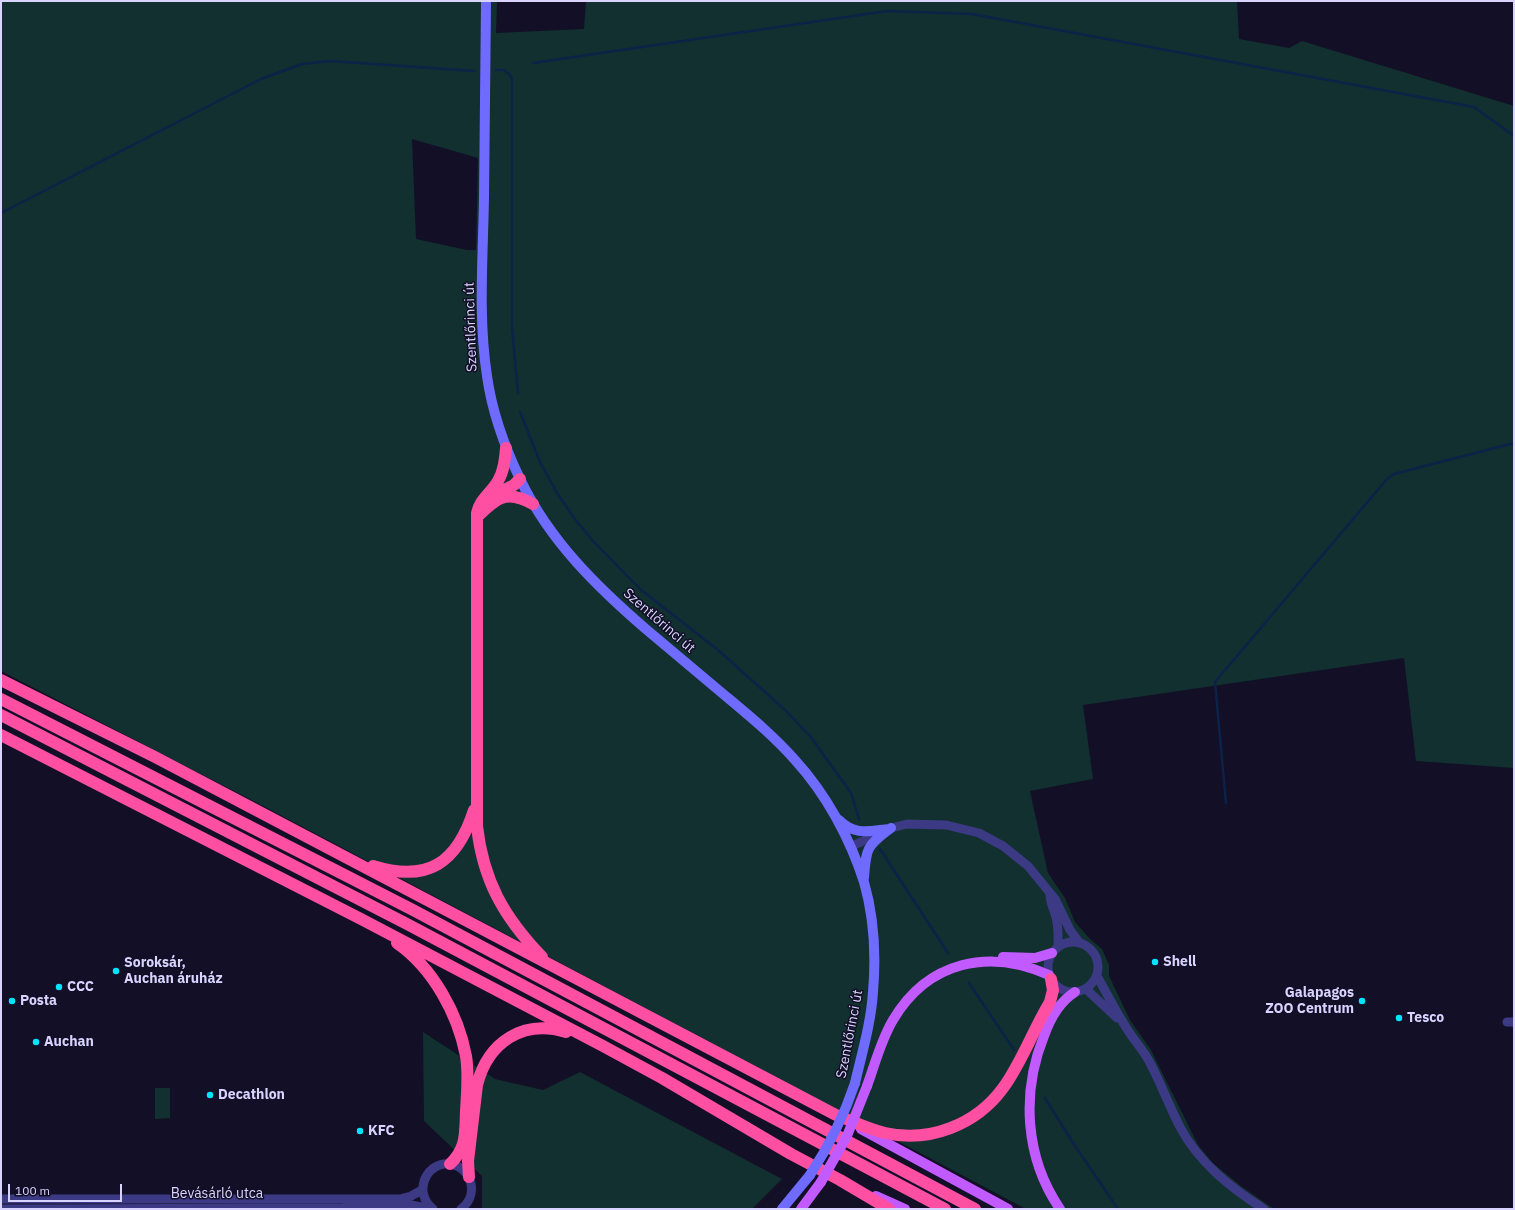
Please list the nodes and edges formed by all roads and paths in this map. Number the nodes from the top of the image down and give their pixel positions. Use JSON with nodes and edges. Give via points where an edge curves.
{"nodes":[{"id":1,"x":486,"y":1,"type":"edge"},
{"id":2,"x":506,"y":448,"type":"junction"},
{"id":3,"x":520,"y":479,"type":"junction"},
{"id":4,"x":496,"y":484,"type":"junction"},
{"id":5,"x":532,"y":504,"type":"junction"},
{"id":6,"x":476,"y":518,"type":"junction"},
{"id":7,"x":1,"y":679,"type":"edge"},
{"id":8,"x":1,"y":699,"type":"edge"},
{"id":9,"x":1,"y":716,"type":"edge"},
{"id":10,"x":1,"y":735,"type":"edge"},
{"id":11,"x":476,"y":803,"type":"junction"},
{"id":12,"x":836,"y":818,"type":"junction"},
{"id":13,"x":891,"y":828,"type":"junction"},
{"id":14,"x":850,"y":847,"type":"junction"},
{"id":15,"x":349,"y":858,"type":"junction"},
{"id":16,"x":864,"y":882,"type":"junction"},
{"id":17,"x":1050,"y":894,"type":"junction"},
{"id":18,"x":361,"y":919,"type":"junction"},
{"id":19,"x":1079,"y":942,"type":"junction"},
{"id":20,"x":1055,"y":950,"type":"junction"},
{"id":21,"x":991,"y":961,"type":"junction"},
{"id":22,"x":548,"y":963,"type":"junction"},
{"id":23,"x":1097,"y":976,"type":"junction"},
{"id":24,"x":1050,"y":977,"type":"junction"},
{"id":25,"x":1086,"y":989,"type":"junction"},
{"id":26,"x":1075,"y":992,"type":"junction"},
{"id":27,"x":1124,"y":1024,"type":"junction"},
{"id":28,"x":603,"y":1046,"type":"junction"},
{"id":29,"x":836,"y":1115,"type":"junction"},
{"id":30,"x":450,"y":1164,"type":"junction"},
{"id":31,"x":469,"y":1177,"type":"junction"},
{"id":32,"x":840,"y":1180,"type":"junction"},
{"id":33,"x":422,"y":1190,"type":"junction"},
{"id":34,"x":1,"y":1199,"type":"edge"},
{"id":35,"x":465,"y":1207,"type":"edge"},
{"id":36,"x":1,"y":1209,"type":"edge"},
{"id":37,"x":432,"y":1209,"type":"edge"},
{"id":38,"x":782,"y":1209,"type":"edge"},
{"id":39,"x":801,"y":1209,"type":"edge"},
{"id":40,"x":889,"y":1209,"type":"edge"},
{"id":41,"x":905,"y":1209,"type":"edge"},
{"id":42,"x":945,"y":1209,"type":"edge"},
{"id":43,"x":975,"y":1209,"type":"edge"},
{"id":44,"x":1008,"y":1209,"type":"edge"},
{"id":45,"x":1060,"y":1209,"type":"edge"},
{"id":46,"x":1264,"y":1209,"type":"edge"}],
"edges":[{"from":1,"to":2,"type":"main road","name":"Szentlőrinci út","via":[[482,322],[488,385]]},
{"from":2,"to":3,"type":"main road","name":"Szentlőrinci út"},
{"from":2,"to":4,"type":"highway","via":[[502,473]]},
{"from":3,"to":4,"type":"highway"},
{"from":3,"to":5,"type":"main road","name":"Szentlőrinci út"},
{"from":3,"to":6,"type":"highway","via":[[514,485],[492,496]]},
{"from":4,"to":6,"type":"highway","via":[[480,502]]},
{"from":5,"to":6,"type":"highway","via":[[520,498],[505,497],[491,503]]},
{"from":5,"to":12,"type":"main road","name":"Szentlőrinci út","via":[[564,549],[609,597],[785,748],[808,775]]},
{"from":6,"to":11,"type":"highway"},
{"from":7,"to":15,"type":"highway"},
{"from":8,"to":43,"type":"highway","via":[[413,910]]},
{"from":9,"to":42,"type":"highway","via":[[407,924]]},
{"from":10,"to":18,"type":"highway"},
{"from":11,"to":15,"type":"highway","via":[[469,826],[456,849],[441,863],[418,871],[406,872],[377,867]]},
{"from":11,"to":22,"type":"highway","via":[[479,840],[492,888],[512,921]]},
{"from":12,"to":13,"type":"main road","via":[[847,828],[855,831]]},
{"from":12,"to":14,"type":"main road","name":"Szentlőrinci út"},
{"from":13,"to":14,"type":"street"},
{"from":13,"to":16,"type":"main road","via":[[868,849],[864,860]]},
{"from":13,"to":17,"type":"street","via":[[907,824],[936,824],[979,833],[1022,860]]},
{"from":14,"to":16,"type":"main road","name":"Szentlőrinci út"},
{"from":15,"to":22,"type":"highway"},
{"from":16,"to":38,"type":"main road","name":"Szentlőrinci út","bridge":true,"via":[[872,930],[874,974],[871,1013],[855,1083],[833,1138],[810,1175]]},
{"from":17,"to":19,"type":"street"},
{"from":17,"to":20,"type":"street","via":[[1057,922]]},
{"from":18,"to":28,"type":"highway"},
{"from":18,"to":30,"type":"highway","via":[[400,946],[421,965],[439,990],[456,1024],[466,1056],[467,1091],[464,1144],[457,1158]]},
{"from":19,"to":20,"type":"street","via":[[1066,942]]},
{"from":19,"to":23,"type":"street","via":[[1087,945],[1095,953],[1098,963]]},
{"from":20,"to":21,"type":"main road","via":[[1035,958],[1002,957]]},
{"from":20,"to":24,"type":"street","via":[[1048,964]]},
{"from":21,"to":24,"type":"main road","via":[[1029,967]]},
{"from":21,"to":39,"type":"main road","bridge":true,"via":[[966,964],[945,971],[911,995],[886,1034],[847,1136],[821,1182]]},
{"from":22,"to":29,"type":"highway"},
{"from":23,"to":25,"type":"street"},
{"from":23,"to":27,"type":"street"},
{"from":24,"to":26,"type":"street","via":[[1061,989]]},
{"from":24,"to":29,"type":"highway","via":[[1053,990],[1050,1002],[1012,1075],[992,1101],[969,1120],[938,1132],[902,1135],[872,1129]]},
{"from":25,"to":26,"type":"street"},
{"from":25,"to":27,"type":"street"},
{"from":26,"to":45,"type":"main road","via":[[1058,1007],[1046,1030],[1033,1070],[1029,1103],[1037,1162]]},
{"from":27,"to":46,"type":"street","via":[[1149,1061],[1181,1128],[1198,1153],[1219,1176]]},
{"from":28,"to":31,"type":"highway","via":[[553,1028],[529,1029],[502,1043],[484,1067],[477,1085],[468,1161]]},
{"from":28,"to":32,"type":"highway"},
{"from":29,"to":44,"type":"main road"},
{"from":30,"to":31,"type":"street","via":[[461,1169]]},
{"from":30,"to":33,"type":"street","via":[[440,1165],[430,1171],[424,1180]]},
{"from":31,"to":35,"type":"street","via":[[472,1191]]},
{"from":32,"to":40,"type":"highway"},
{"from":32,"to":41,"type":"main road"},
{"from":33,"to":34,"type":"street","via":[[400,1199]]},
{"from":33,"to":37,"type":"street","via":[[426,1202]]},
{"from":36,"to":37,"type":"street","name":"Bevásárló utca","via":[[343,1208],[411,1205]]}]}
